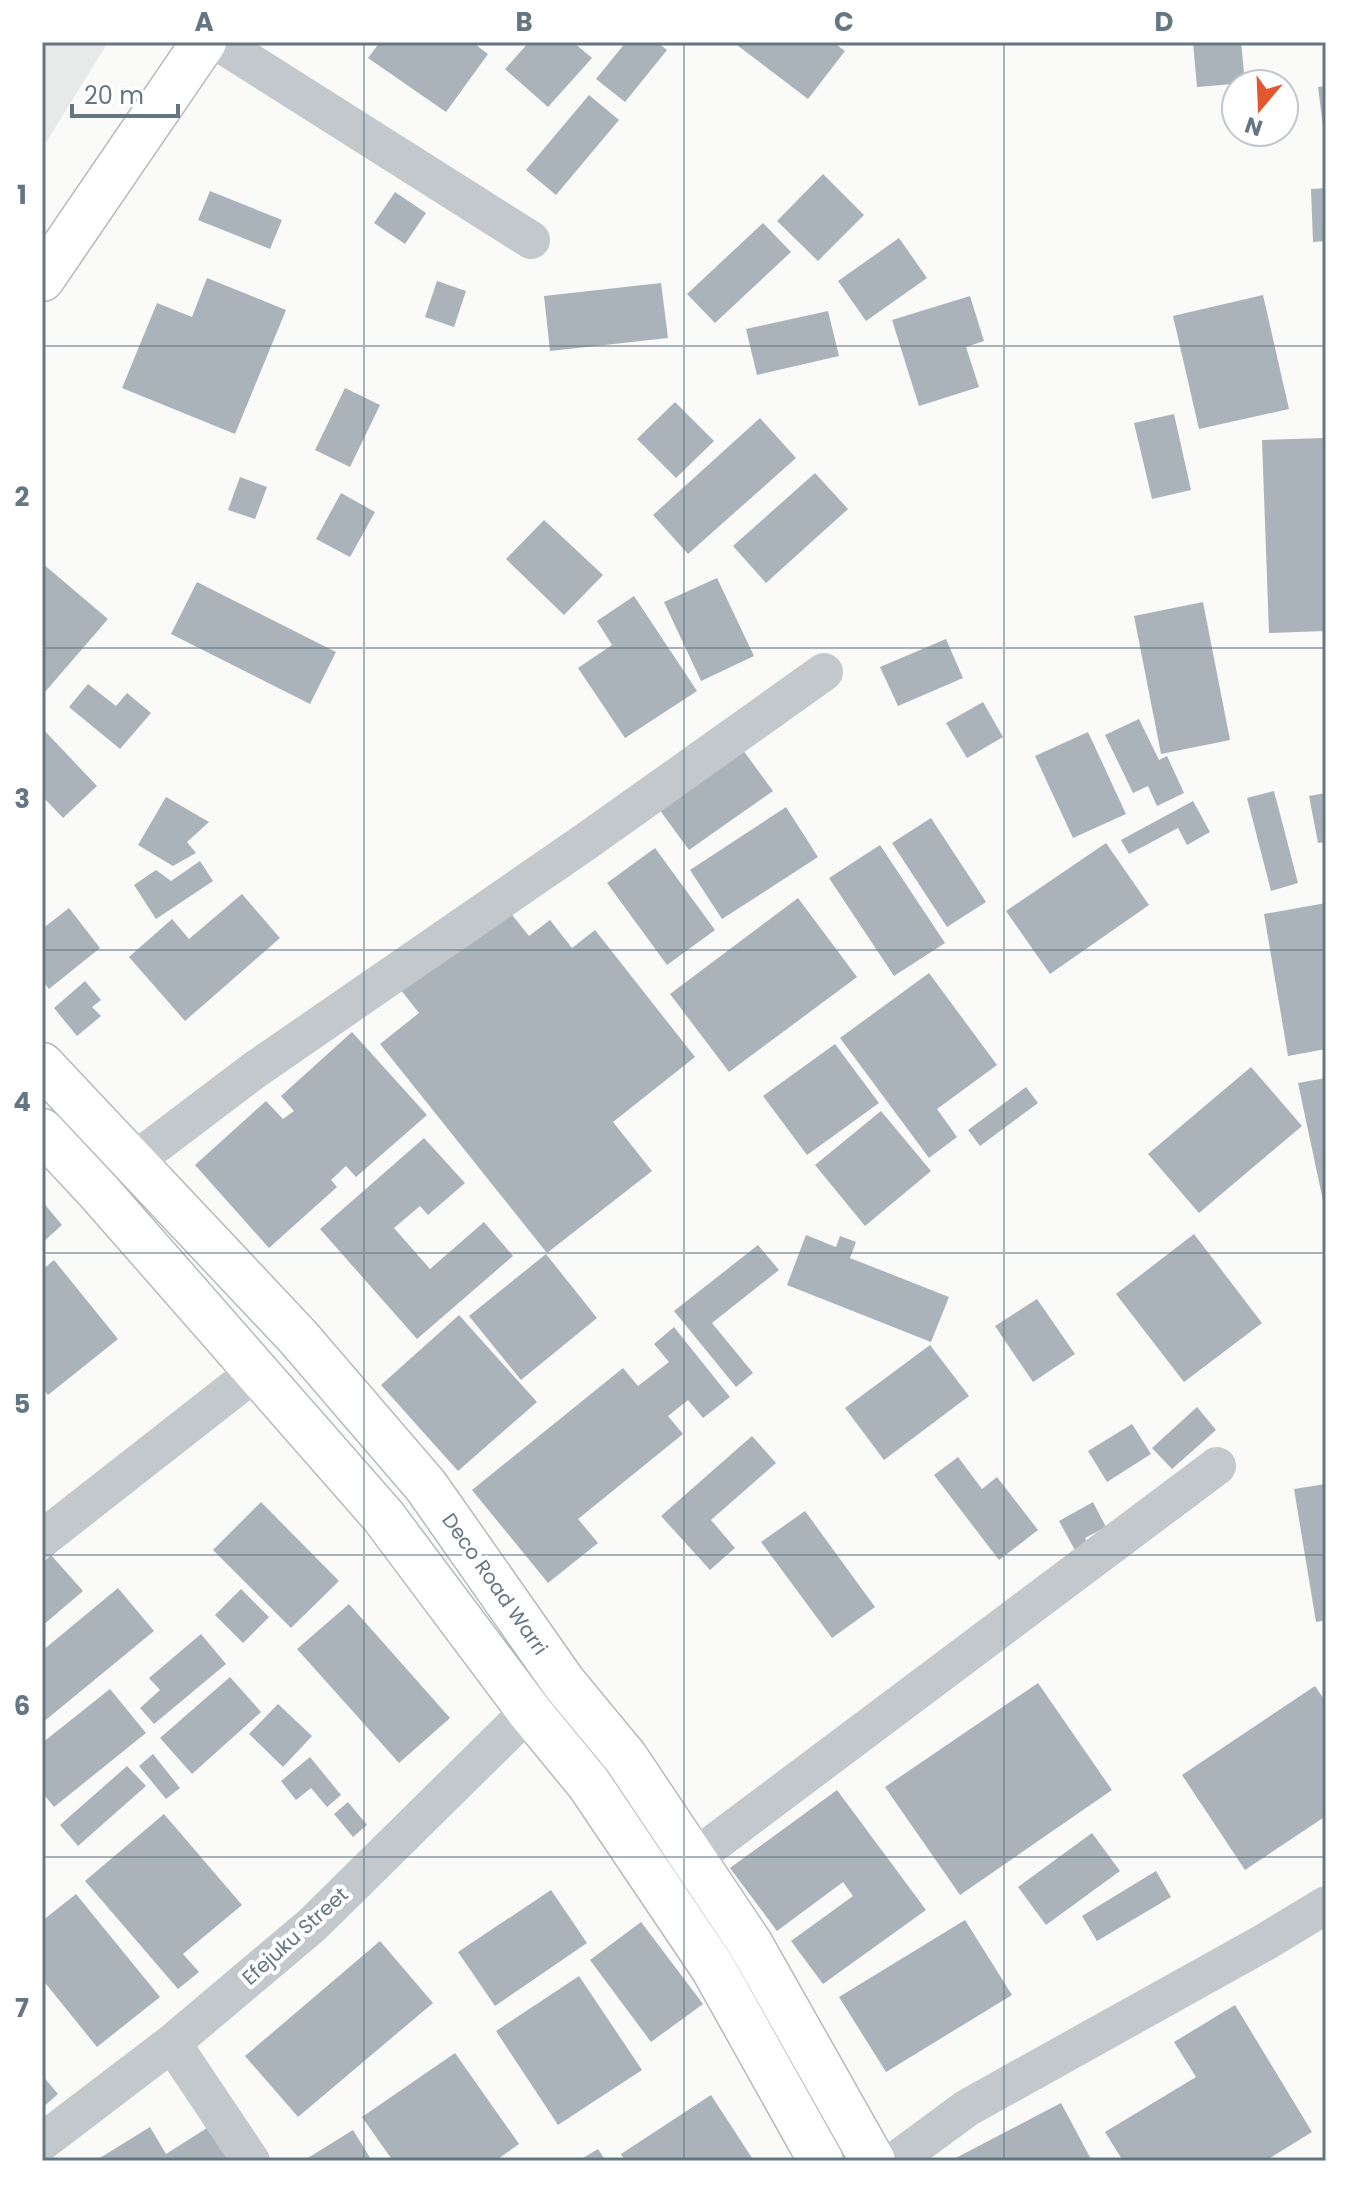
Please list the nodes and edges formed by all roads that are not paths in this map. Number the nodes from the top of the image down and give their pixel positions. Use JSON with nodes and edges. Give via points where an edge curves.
{"nodes":[{"id":1,"x":204,"y":42,"type":"edge"},
{"id":2,"x":218,"y":42,"type":"edge"},
{"id":3,"x":531,"y":240,"type":"dead end"},
{"id":4,"x":42,"y":279,"type":"edge"},
{"id":5,"x":824,"y":672,"type":"dead end"},
{"id":6,"x":42,"y":1065,"type":"edge"},
{"id":7,"x":42,"y":1131,"type":"edge"},
{"id":8,"x":133,"y":1162,"type":"junction"},
{"id":9,"x":254,"y":1373,"type":"junction"},
{"id":10,"x":1217,"y":1466,"type":"dead end"},
{"id":11,"x":42,"y":1539,"type":"edge"},
{"id":12,"x":529,"y":1711,"type":"junction"},
{"id":13,"x":694,"y":1860,"type":"junction"},
{"id":14,"x":657,"y":1885,"type":"junction"},
{"id":15,"x":1326,"y":1905,"type":"edge"},
{"id":16,"x":172,"y":2043,"type":"junction"},
{"id":17,"x":42,"y":2142,"type":"edge"},
{"id":18,"x":251,"y":2161,"type":"edge"},
{"id":19,"x":821,"y":2161,"type":"edge"},
{"id":20,"x":873,"y":2161,"type":"edge"},
{"id":21,"x":895,"y":2161,"type":"edge"}],
"edges":[{"from":1,"to":4,"type":"main road"},
{"from":2,"to":3,"type":"street"},
{"from":5,"to":8,"type":"street","via":[[256,1069]]},
{"from":6,"to":8,"type":"main road","name":"Deco Road Warri"},
{"from":7,"to":9,"type":"main road"},
{"from":8,"to":13,"type":"main road","name":"Deco Road Warri","via":[[298,1337],[426,1486],[564,1683],[626,1758]]},
{"from":9,"to":11,"type":"street"},
{"from":9,"to":12,"type":"main road","via":[[383,1516]]},
{"from":10,"to":13,"type":"street"},
{"from":12,"to":14,"type":"main road","via":[[589,1784]]},
{"from":12,"to":16,"type":"street","name":"Efejuku Street","via":[[312,1925]]},
{"from":13,"to":14,"type":"street"},
{"from":13,"to":20,"type":"main road","name":"Deco Road Warri","via":[[751,1945]]},
{"from":14,"to":19,"type":"main road","via":[[713,1968]]},
{"from":15,"to":21,"type":"street","via":[[967,2108]]},
{"from":16,"to":17,"type":"street","name":"Efejuku Street"},
{"from":16,"to":18,"type":"street"}]}
